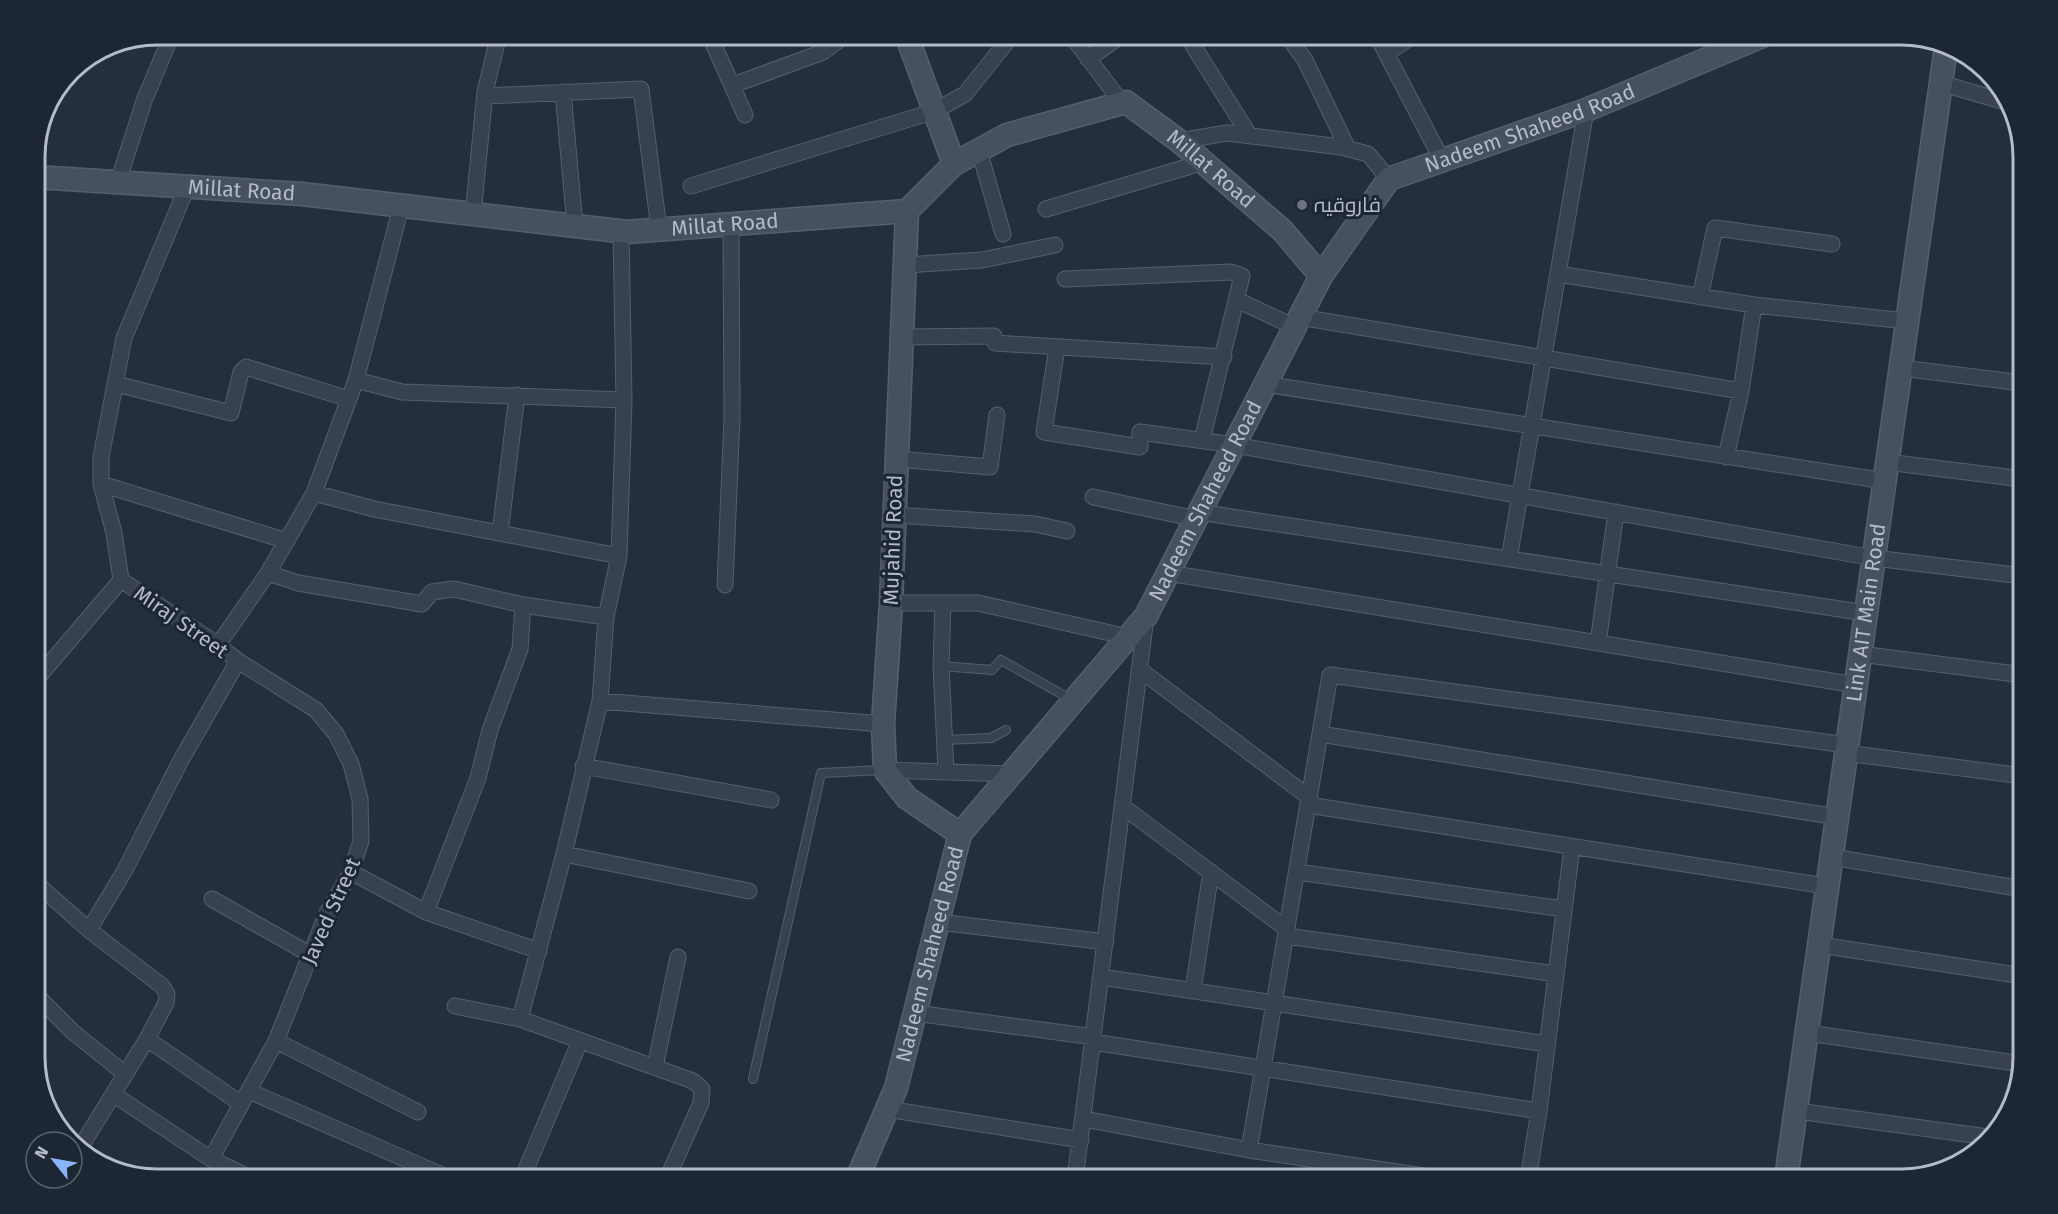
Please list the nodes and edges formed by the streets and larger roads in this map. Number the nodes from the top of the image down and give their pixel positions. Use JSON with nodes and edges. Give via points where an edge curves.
{"nodes":[{"id":1,"x":167,"y":45,"type":"edge"},
{"id":2,"x":497,"y":45,"type":"edge"},
{"id":3,"x":714,"y":45,"type":"edge"},
{"id":4,"x":832,"y":45,"type":"edge"},
{"id":5,"x":910,"y":45,"type":"edge"},
{"id":6,"x":1004,"y":45,"type":"edge"},
{"id":7,"x":1078,"y":45,"type":"edge"},
{"id":8,"x":1108,"y":45,"type":"edge"},
{"id":9,"x":1193,"y":45,"type":"edge"},
{"id":10,"x":1294,"y":45,"type":"edge"},
{"id":11,"x":1382,"y":45,"type":"edge"},
{"id":12,"x":1399,"y":45,"type":"edge"},
{"id":13,"x":1741,"y":45,"type":"edge"},
{"id":14,"x":1386,"y":54,"type":"junction"},
{"id":15,"x":1945,"y":54,"type":"edge"},
{"id":16,"x":1088,"y":59,"type":"junction"},
{"id":17,"x":1941,"y":82,"type":"junction"},
{"id":18,"x":733,"y":85,"type":"junction"},
{"id":19,"x":563,"y":92,"type":"junction"},
{"id":20,"x":485,"y":96,"type":"junction"},
{"id":21,"x":1996,"y":99,"type":"edge"},
{"id":22,"x":1122,"y":103,"type":"junction"},
{"id":23,"x":1586,"y":110,"type":"junction"},
{"id":24,"x":935,"y":111,"type":"junction"},
{"id":25,"x":744,"y":115,"type":"dead end"},
{"id":26,"x":1250,"y":136,"type":"junction"},
{"id":27,"x":1179,"y":141,"type":"junction"},
{"id":28,"x":1348,"y":149,"type":"junction"},
{"id":29,"x":979,"y":150,"type":"junction"},
{"id":30,"x":1442,"y":160,"type":"junction"},
{"id":31,"x":1204,"y":162,"type":"junction"},
{"id":32,"x":954,"y":164,"type":"junction"},
{"id":33,"x":45,"y":178,"type":"edge"},
{"id":34,"x":1389,"y":178,"type":"junction"},
{"id":35,"x":118,"y":182,"type":"junction"},
{"id":36,"x":691,"y":186,"type":"dead end"},
{"id":37,"x":187,"y":187,"type":"junction"},
{"id":38,"x":401,"y":207,"type":"junction"},
{"id":39,"x":1046,"y":209,"type":"dead end"},
{"id":40,"x":907,"y":211,"type":"junction"},
{"id":41,"x":473,"y":215,"type":"junction"},
{"id":42,"x":731,"y":224,"type":"junction"},
{"id":43,"x":575,"y":226,"type":"junction"},
{"id":44,"x":659,"y":230,"type":"junction"},
{"id":45,"x":621,"y":231,"type":"junction"},
{"id":46,"x":1003,"y":234,"type":"dead end"},
{"id":47,"x":1832,"y":244,"type":"dead end"},
{"id":48,"x":1055,"y":245,"type":"dead end"},
{"id":49,"x":905,"y":265,"type":"junction"},
{"id":50,"x":1558,"y":274,"type":"junction"},
{"id":51,"x":1321,"y":276,"type":"junction"},
{"id":52,"x":1065,"y":279,"type":"dead end"},
{"id":53,"x":1700,"y":297,"type":"junction"},
{"id":54,"x":1237,"y":300,"type":"junction"},
{"id":55,"x":1754,"y":306,"type":"junction"},
{"id":56,"x":1907,"y":321,"type":"junction"},
{"id":57,"x":1298,"y":322,"type":"junction"},
{"id":58,"x":902,"y":337,"type":"junction"},
{"id":59,"x":1057,"y":347,"type":"junction"},
{"id":60,"x":1224,"y":357,"type":"junction"},
{"id":61,"x":1543,"y":357,"type":"junction"},
{"id":62,"x":1900,"y":368,"type":"junction"},
{"id":63,"x":356,"y":380,"type":"junction"},
{"id":64,"x":2013,"y":381,"type":"edge"},
{"id":65,"x":116,"y":384,"type":"junction"},
{"id":66,"x":1265,"y":384,"type":"junction"},
{"id":67,"x":1741,"y":391,"type":"junction"},
{"id":68,"x":517,"y":395,"type":"junction"},
{"id":69,"x":350,"y":399,"type":"junction"},
{"id":70,"x":624,"y":400,"type":"junction"},
{"id":71,"x":997,"y":415,"type":"dead end"},
{"id":72,"x":1532,"y":426,"type":"junction"},
{"id":73,"x":1202,"y":440,"type":"junction"},
{"id":74,"x":1234,"y":445,"type":"junction"},
{"id":75,"x":1726,"y":457,"type":"junction"},
{"id":76,"x":897,"y":459,"type":"junction"},
{"id":77,"x":1886,"y":472,"type":"junction"},
{"id":78,"x":2013,"y":478,"type":"edge"},
{"id":79,"x":101,"y":483,"type":"junction"},
{"id":80,"x":314,"y":493,"type":"junction"},
{"id":81,"x":1520,"y":495,"type":"junction"},
{"id":82,"x":1093,"y":496,"type":"dead end"},
{"id":83,"x":1616,"y":512,"type":"junction"},
{"id":84,"x":895,"y":515,"type":"junction"},
{"id":85,"x":1198,"y":516,"type":"junction"},
{"id":86,"x":1067,"y":531,"type":"dead end"},
{"id":87,"x":500,"y":532,"type":"junction"},
{"id":88,"x":287,"y":542,"type":"junction"},
{"id":89,"x":619,"y":556,"type":"junction"},
{"id":90,"x":1874,"y":558,"type":"junction"},
{"id":91,"x":1509,"y":559,"type":"junction"},
{"id":92,"x":268,"y":573,"type":"junction"},
{"id":93,"x":1168,"y":573,"type":"junction"},
{"id":94,"x":1607,"y":574,"type":"junction"},
{"id":95,"x":2013,"y":575,"type":"edge"},
{"id":96,"x":121,"y":580,"type":"junction"},
{"id":97,"x":725,"y":585,"type":"dead end"},
{"id":98,"x":891,"y":603,"type":"junction"},
{"id":99,"x":944,"y":603,"type":"junction"},
{"id":100,"x":523,"y":605,"type":"junction"},
{"id":101,"x":1866,"y":613,"type":"junction"},
{"id":102,"x":1146,"y":616,"type":"junction"},
{"id":103,"x":606,"y":617,"type":"junction"},
{"id":104,"x":1128,"y":637,"type":"junction"},
{"id":105,"x":1598,"y":643,"type":"junction"},
{"id":106,"x":218,"y":645,"type":"junction"},
{"id":107,"x":1860,"y":654,"type":"junction"},
{"id":108,"x":238,"y":662,"type":"junction"},
{"id":109,"x":45,"y":669,"type":"edge"},
{"id":110,"x":1139,"y":669,"type":"junction"},
{"id":111,"x":2013,"y":674,"type":"edge"},
{"id":112,"x":1856,"y":685,"type":"junction"},
{"id":113,"x":600,"y":701,"type":"junction"},
{"id":114,"x":883,"y":724,"type":"junction"},
{"id":115,"x":1320,"y":734,"type":"junction"},
{"id":116,"x":1847,"y":749,"type":"junction"},
{"id":117,"x":583,"y":766,"type":"junction"},
{"id":118,"x":885,"y":770,"type":"junction"},
{"id":119,"x":946,"y":772,"type":"junction"},
{"id":120,"x":1011,"y":774,"type":"junction"},
{"id":121,"x":2013,"y":774,"type":"edge"},
{"id":122,"x":771,"y":800,"type":"dead end"},
{"id":123,"x":1309,"y":802,"type":"junction"},
{"id":124,"x":1122,"y":806,"type":"junction"},
{"id":125,"x":1837,"y":817,"type":"junction"},
{"id":126,"x":960,"y":834,"type":"junction"},
{"id":127,"x":1572,"y":847,"type":"junction"},
{"id":128,"x":564,"y":854,"type":"junction"},
{"id":129,"x":1832,"y":857,"type":"junction"},
{"id":130,"x":351,"y":872,"type":"junction"},
{"id":131,"x":1211,"y":872,"type":"junction"},
{"id":132,"x":1297,"y":872,"type":"junction"},
{"id":133,"x":1826,"y":886,"type":"junction"},
{"id":134,"x":2013,"y":887,"type":"edge"},
{"id":135,"x":45,"y":891,"type":"edge"},
{"id":136,"x":749,"y":891,"type":"dead end"},
{"id":137,"x":212,"y":899,"type":"dead end"},
{"id":138,"x":1564,"y":909,"type":"junction"},
{"id":139,"x":426,"y":912,"type":"junction"},
{"id":140,"x":938,"y":922,"type":"junction"},
{"id":141,"x":89,"y":930,"type":"junction"},
{"id":142,"x":1287,"y":933,"type":"junction"},
{"id":143,"x":1106,"y":942,"type":"junction"},
{"id":144,"x":1820,"y":945,"type":"junction"},
{"id":145,"x":539,"y":951,"type":"junction"},
{"id":146,"x":311,"y":955,"type":"junction"},
{"id":147,"x":678,"y":957,"type":"dead end"},
{"id":148,"x":1556,"y":974,"type":"junction"},
{"id":149,"x":2013,"y":974,"type":"edge"},
{"id":150,"x":1101,"y":977,"type":"junction"},
{"id":151,"x":1193,"y":990,"type":"junction"},
{"id":152,"x":1275,"y":1003,"type":"junction"},
{"id":153,"x":45,"y":1004,"type":"edge"},
{"id":154,"x":455,"y":1006,"type":"dead end"},
{"id":155,"x":915,"y":1012,"type":"junction"},
{"id":156,"x":520,"y":1019,"type":"junction"},
{"id":157,"x":1808,"y":1033,"type":"junction"},
{"id":158,"x":147,"y":1039,"type":"junction"},
{"id":159,"x":1093,"y":1040,"type":"junction"},
{"id":160,"x":276,"y":1041,"type":"junction"},
{"id":161,"x":580,"y":1041,"type":"junction"},
{"id":162,"x":1547,"y":1044,"type":"junction"},
{"id":163,"x":2013,"y":1063,"type":"edge"},
{"id":164,"x":655,"y":1067,"type":"junction"},
{"id":165,"x":1265,"y":1068,"type":"junction"},
{"id":166,"x":124,"y":1073,"type":"junction"},
{"id":167,"x":113,"y":1094,"type":"junction"},
{"id":168,"x":245,"y":1097,"type":"junction"},
{"id":169,"x":887,"y":1109,"type":"junction"},
{"id":170,"x":1539,"y":1111,"type":"junction"},
{"id":171,"x":1797,"y":1111,"type":"junction"},
{"id":172,"x":418,"y":1112,"type":"dead end"},
{"id":173,"x":1084,"y":1119,"type":"junction"},
{"id":174,"x":1980,"y":1136,"type":"edge"},
{"id":175,"x":1081,"y":1140,"type":"junction"},
{"id":176,"x":84,"y":1141,"type":"edge"},
{"id":177,"x":1249,"y":1150,"type":"junction"},
{"id":178,"x":211,"y":1159,"type":"junction"},
{"id":179,"x":232,"y":1169,"type":"edge"},
{"id":180,"x":425,"y":1169,"type":"edge"},
{"id":181,"x":526,"y":1169,"type":"edge"},
{"id":182,"x":672,"y":1169,"type":"edge"},
{"id":183,"x":861,"y":1169,"type":"edge"},
{"id":184,"x":1077,"y":1169,"type":"edge"},
{"id":185,"x":1377,"y":1169,"type":"edge"},
{"id":186,"x":1529,"y":1169,"type":"edge"},
{"id":187,"x":1788,"y":1169,"type":"edge"}],
"edges":[{"from":1,"to":35,"type":"street","via":[[141,107]]},
{"from":2,"to":20,"type":"street"},
{"from":3,"to":18,"type":"street"},
{"from":4,"to":18,"type":"street","via":[[823,52]]},
{"from":5,"to":24,"type":"street"},
{"from":6,"to":24,"type":"street","via":[[965,94]]},
{"from":7,"to":16,"type":"street"},
{"from":8,"to":16,"type":"street"},
{"from":9,"to":26,"type":"street"},
{"from":10,"to":28,"type":"street"},
{"from":11,"to":14,"type":"street"},
{"from":12,"to":14,"type":"street"},
{"from":13,"to":23,"type":"street","name":"Nadeem Shaheed Road"},
{"from":14,"to":30,"type":"street"},
{"from":15,"to":17,"type":"street","name":"Link AIT Main Road"},
{"from":16,"to":22,"type":"street"},
{"from":17,"to":21,"type":"street"},
{"from":17,"to":56,"type":"street","name":"Link AIT Main Road"},
{"from":18,"to":25,"type":"street"},
{"from":19,"to":20,"type":"street"},
{"from":19,"to":43,"type":"street"},
{"from":19,"to":44,"type":"street","via":[[641,88]]},
{"from":20,"to":41,"type":"street"},
{"from":22,"to":27,"type":"street","name":"Millat Road","via":[[1126,102]]},
{"from":22,"to":29,"type":"street","via":[[1007,135]]},
{"from":23,"to":30,"type":"street","name":"Nadeem Shaheed Road"},
{"from":23,"to":50,"type":"street"},
{"from":24,"to":32,"type":"street"},
{"from":24,"to":36,"type":"street"},
{"from":26,"to":27,"type":"street","via":[[1227,133]]},
{"from":26,"to":28,"type":"street"},
{"from":27,"to":31,"type":"street","name":"Millat Road"},
{"from":28,"to":34,"type":"street","via":[[1368,154]]},
{"from":29,"to":32,"type":"street"},
{"from":29,"to":46,"type":"street"},
{"from":30,"to":34,"type":"street","name":"Nadeem Shaheed Road"},
{"from":31,"to":39,"type":"street"},
{"from":31,"to":51,"type":"street","name":"Millat Road","via":[[1283,231]]},
{"from":32,"to":40,"type":"street"},
{"from":33,"to":35,"type":"street","name":"Millat Road"},
{"from":34,"to":51,"type":"street","name":"Nadeem Shaheed Road"},
{"from":35,"to":37,"type":"street","name":"Millat Road"},
{"from":37,"to":38,"type":"street","name":"Millat Road","via":[[302,194]]},
{"from":37,"to":65,"type":"street","name":"Miraj Street","via":[[124,338]]},
{"from":38,"to":41,"type":"street","name":"Millat Road"},
{"from":38,"to":63,"type":"street"},
{"from":40,"to":42,"type":"street","name":"Millat Road"},
{"from":40,"to":49,"type":"street","name":"Mujahid Road"},
{"from":41,"to":43,"type":"street","name":"Millat Road"},
{"from":42,"to":44,"type":"street","name":"Millat Road"},
{"from":42,"to":97,"type":"street","via":[[732,418]]},
{"from":43,"to":45,"type":"street","name":"Millat Road"},
{"from":44,"to":45,"type":"street","name":"Millat Road"},
{"from":45,"to":70,"type":"street"},
{"from":47,"to":53,"type":"street","via":[[1715,228]]},
{"from":48,"to":49,"type":"street","via":[[982,260]]},
{"from":49,"to":58,"type":"street","name":"Mujahid Road"},
{"from":50,"to":53,"type":"street"},
{"from":50,"to":61,"type":"street"},
{"from":51,"to":57,"type":"street","name":"Nadeem Shaheed Road"},
{"from":52,"to":54,"type":"street","via":[[1231,272],[1242,276]]},
{"from":53,"to":55,"type":"street"},
{"from":54,"to":57,"type":"street"},
{"from":54,"to":60,"type":"street"},
{"from":55,"to":56,"type":"street"},
{"from":55,"to":67,"type":"street"},
{"from":56,"to":62,"type":"street","name":"Link AIT Main Road"},
{"from":57,"to":61,"type":"street"},
{"from":57,"to":66,"type":"street","name":"Nadeem Shaheed Road"},
{"from":58,"to":59,"type":"street","via":[[994,336],[995,343]]},
{"from":58,"to":76,"type":"street","name":"Mujahid Road"},
{"from":59,"to":60,"type":"street"},
{"from":59,"to":73,"type":"street","via":[[1044,432],[1140,447],[1140,432]]},
{"from":60,"to":73,"type":"street"},
{"from":61,"to":67,"type":"street"},
{"from":61,"to":72,"type":"street"},
{"from":62,"to":64,"type":"street"},
{"from":62,"to":77,"type":"street","name":"Link AIT Main Road"},
{"from":63,"to":68,"type":"street","via":[[402,392]]},
{"from":63,"to":69,"type":"street"},
{"from":65,"to":69,"type":"street","via":[[231,413],[241,372],[246,367]]},
{"from":65,"to":79,"type":"street","name":"Miraj Street","via":[[100,457]]},
{"from":66,"to":72,"type":"street"},
{"from":66,"to":74,"type":"street","name":"Nadeem Shaheed Road"},
{"from":67,"to":75,"type":"street"},
{"from":68,"to":70,"type":"street"},
{"from":68,"to":87,"type":"street"},
{"from":69,"to":80,"type":"street"},
{"from":70,"to":89,"type":"street"},
{"from":71,"to":76,"type":"street","via":[[990,467]]},
{"from":72,"to":75,"type":"street"},
{"from":72,"to":81,"type":"street"},
{"from":73,"to":74,"type":"street"},
{"from":74,"to":81,"type":"street"},
{"from":74,"to":85,"type":"street","name":"Nadeem Shaheed Road"},
{"from":75,"to":77,"type":"street"},
{"from":76,"to":84,"type":"street","name":"Mujahid Road"},
{"from":77,"to":78,"type":"street"},
{"from":77,"to":90,"type":"street","name":"Link AIT Main Road"},
{"from":79,"to":88,"type":"street"},
{"from":79,"to":96,"type":"street","name":"Miraj Street"},
{"from":80,"to":87,"type":"street","via":[[374,509]]},
{"from":80,"to":88,"type":"street"},
{"from":81,"to":83,"type":"street"},
{"from":81,"to":91,"type":"street"},
{"from":82,"to":85,"type":"street"},
{"from":83,"to":90,"type":"street"},
{"from":83,"to":94,"type":"street"},
{"from":84,"to":86,"type":"street","via":[[1035,524]]},
{"from":84,"to":98,"type":"street","name":"Mujahid Road"},
{"from":85,"to":91,"type":"street"},
{"from":85,"to":93,"type":"street","name":"Nadeem Shaheed Road"},
{"from":87,"to":89,"type":"street"},
{"from":88,"to":92,"type":"street"},
{"from":89,"to":103,"type":"street"},
{"from":90,"to":95,"type":"street"},
{"from":90,"to":101,"type":"street","name":"Link AIT Main Road"},
{"from":91,"to":94,"type":"street"},
{"from":92,"to":100,"type":"street","via":[[298,583],[422,604],[432,592],[454,589]]},
{"from":92,"to":106,"type":"street"},
{"from":93,"to":102,"type":"street","name":"Nadeem Shaheed Road"},
{"from":93,"to":105,"type":"street"},
{"from":94,"to":101,"type":"street"},
{"from":94,"to":105,"type":"street"},
{"from":96,"to":106,"type":"street","name":"Miraj Street"},
{"from":96,"to":109,"type":"street"},
{"from":98,"to":99,"type":"street"},
{"from":98,"to":114,"type":"street","name":"Mujahid Road"},
{"from":99,"to":104,"type":"street","via":[[978,603]]},
{"from":99,"to":119,"type":"street","via":[[941,666]]},
{"from":100,"to":103,"type":"street"},
{"from":100,"to":139,"type":"street","via":[[520,649],[490,730],[478,778]]},
{"from":101,"to":107,"type":"street","name":"Link AIT Main Road"},
{"from":102,"to":104,"type":"street","name":"Nadeem Shaheed Road"},
{"from":102,"to":110,"type":"street"},
{"from":103,"to":113,"type":"street"},
{"from":104,"to":120,"type":"street","name":"Nadeem Shaheed Road"},
{"from":105,"to":112,"type":"street"},
{"from":106,"to":108,"type":"street","name":"Miraj Street"},
{"from":107,"to":111,"type":"street"},
{"from":107,"to":112,"type":"street","name":"Link AIT Main Road"},
{"from":108,"to":130,"type":"street","name":"Javed Street","via":[[316,710],[336,734],[351,764],[360,799],[361,841]]},
{"from":108,"to":141,"type":"street","name":"Miraj Street"},
{"from":110,"to":123,"type":"street"},
{"from":110,"to":124,"type":"street"},
{"from":112,"to":116,"type":"street","name":"Link AIT Main Road"},
{"from":113,"to":114,"type":"street"},
{"from":113,"to":117,"type":"street"},
{"from":114,"to":118,"type":"street","name":"Mujahid Road"},
{"from":115,"to":116,"type":"street","via":[[1330,675]]},
{"from":115,"to":123,"type":"street"},
{"from":115,"to":125,"type":"street"},
{"from":116,"to":121,"type":"street"},
{"from":116,"to":125,"type":"street","name":"Link AIT Main Road"},
{"from":117,"to":122,"type":"street"},
{"from":117,"to":128,"type":"street"},
{"from":118,"to":119,"type":"street"},
{"from":118,"to":126,"type":"street","via":[[907,798]]},
{"from":119,"to":120,"type":"street"},
{"from":120,"to":126,"type":"street","name":"Nadeem Shaheed Road"},
{"from":123,"to":127,"type":"street"},
{"from":123,"to":132,"type":"street"},
{"from":124,"to":131,"type":"street"},
{"from":124,"to":143,"type":"street"},
{"from":125,"to":129,"type":"street","name":"Link AIT Main Road"},
{"from":126,"to":140,"type":"street","name":"Nadeem Shaheed Road"},
{"from":127,"to":133,"type":"street"},
{"from":127,"to":138,"type":"street"},
{"from":128,"to":136,"type":"street"},
{"from":128,"to":145,"type":"street"},
{"from":129,"to":133,"type":"street","name":"Link AIT Main Road"},
{"from":129,"to":134,"type":"street"},
{"from":130,"to":139,"type":"street"},
{"from":130,"to":146,"type":"street","name":"Javed Street","via":[[327,913]]},
{"from":131,"to":142,"type":"street"},
{"from":131,"to":151,"type":"street"},
{"from":132,"to":138,"type":"street"},
{"from":132,"to":142,"type":"street"},
{"from":133,"to":144,"type":"street","name":"Link AIT Main Road"},
{"from":135,"to":141,"type":"street"},
{"from":137,"to":146,"type":"street"},
{"from":138,"to":148,"type":"street"},
{"from":139,"to":145,"type":"street"},
{"from":140,"to":143,"type":"street"},
{"from":140,"to":155,"type":"street","name":"Nadeem Shaheed Road"},
{"from":141,"to":158,"type":"street","via":[[167,994]]},
{"from":142,"to":148,"type":"street"},
{"from":142,"to":152,"type":"street"},
{"from":143,"to":150,"type":"street"},
{"from":144,"to":149,"type":"street"},
{"from":144,"to":157,"type":"street","name":"Link AIT Main Road"},
{"from":145,"to":156,"type":"street"},
{"from":146,"to":160,"type":"street","name":"Javed Street"},
{"from":147,"to":164,"type":"street"},
{"from":148,"to":162,"type":"street"},
{"from":150,"to":151,"type":"street"},
{"from":150,"to":159,"type":"street"},
{"from":151,"to":152,"type":"street"},
{"from":152,"to":162,"type":"street"},
{"from":152,"to":165,"type":"street"},
{"from":153,"to":166,"type":"street"},
{"from":154,"to":156,"type":"street"},
{"from":155,"to":159,"type":"street"},
{"from":155,"to":169,"type":"street","name":"Nadeem Shaheed Road"},
{"from":156,"to":161,"type":"street"},
{"from":157,"to":163,"type":"street"},
{"from":157,"to":171,"type":"street","name":"Link AIT Main Road"},
{"from":158,"to":166,"type":"street"},
{"from":158,"to":168,"type":"street"},
{"from":159,"to":165,"type":"street"},
{"from":159,"to":173,"type":"street"},
{"from":160,"to":168,"type":"street","name":"Javed Street"},
{"from":160,"to":172,"type":"street"},
{"from":161,"to":164,"type":"street"},
{"from":161,"to":181,"type":"street"},
{"from":162,"to":170,"type":"street"},
{"from":164,"to":182,"type":"street","via":[[693,1081],[702,1089],[701,1103]]},
{"from":165,"to":170,"type":"street"},
{"from":165,"to":177,"type":"street"},
{"from":166,"to":167,"type":"street"},
{"from":167,"to":176,"type":"street"},
{"from":167,"to":178,"type":"street"},
{"from":168,"to":178,"type":"street","name":"Javed Street"},
{"from":168,"to":180,"type":"street"},
{"from":169,"to":175,"type":"street"},
{"from":169,"to":183,"type":"street","name":"Nadeem Shaheed Road"},
{"from":170,"to":186,"type":"street"},
{"from":171,"to":174,"type":"street"},
{"from":171,"to":187,"type":"street","name":"Link AIT Main Road"},
{"from":173,"to":175,"type":"street"},
{"from":173,"to":177,"type":"street"},
{"from":175,"to":184,"type":"street"},
{"from":177,"to":185,"type":"street"},
{"from":178,"to":179,"type":"street"}]}
